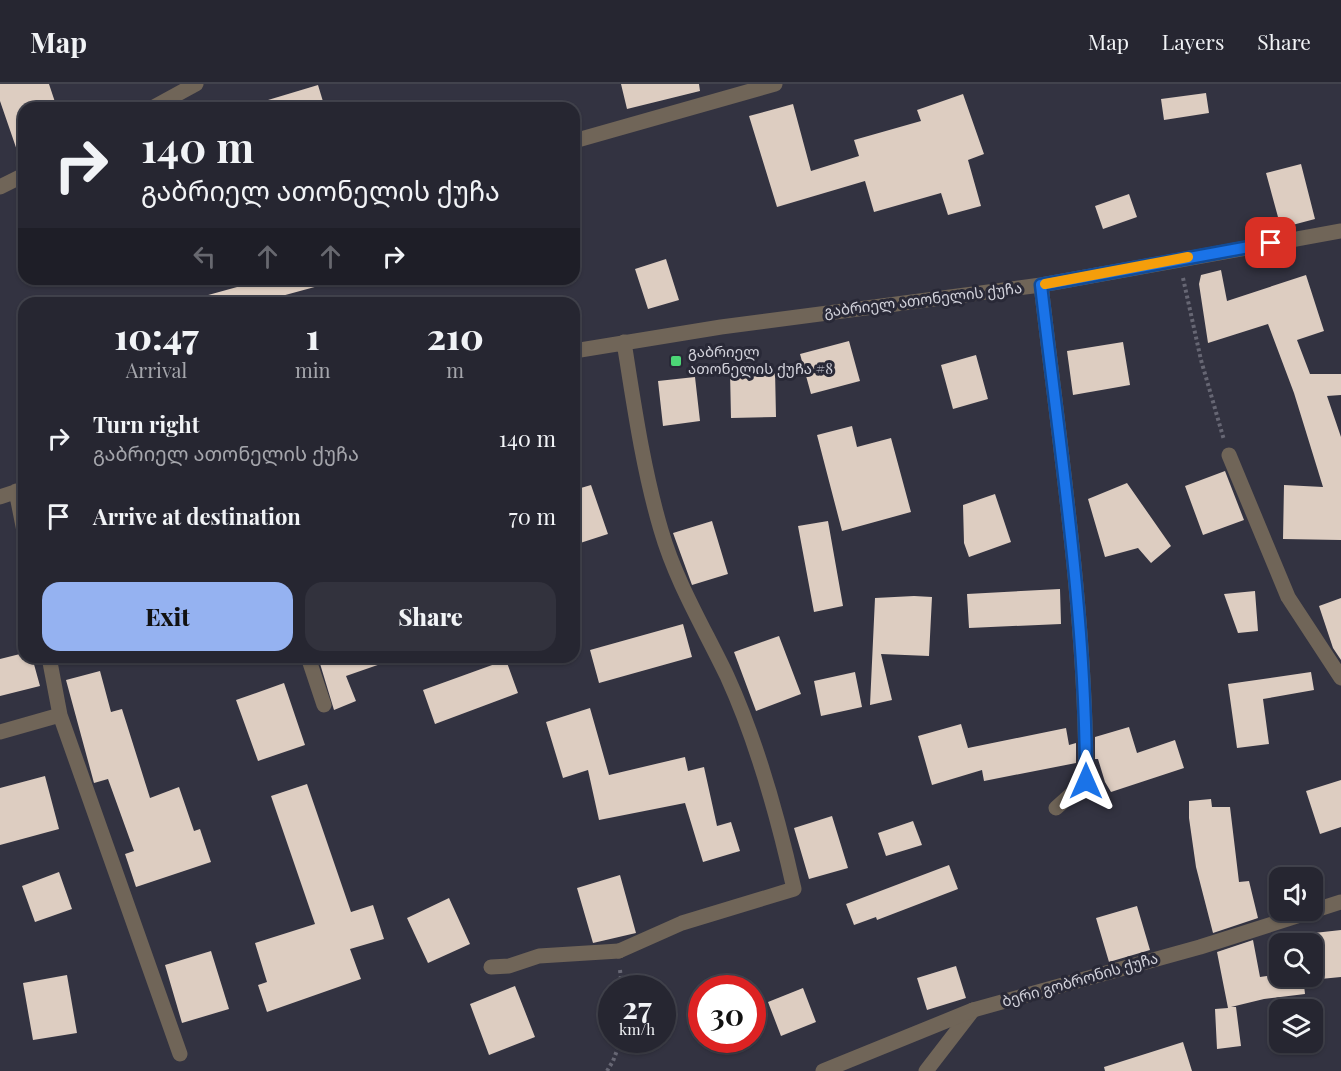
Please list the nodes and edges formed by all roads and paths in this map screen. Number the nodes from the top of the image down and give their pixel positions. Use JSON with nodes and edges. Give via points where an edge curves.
{"nodes":[{"id":1,"x":196,"y":84,"type":"edge"},
{"id":2,"x":775,"y":84,"type":"edge"},
{"id":3,"x":163,"y":102,"type":"edge"},
{"id":4,"x":580,"y":139,"type":"edge"},
{"id":5,"x":18,"y":178,"type":"edge"},
{"id":6,"x":0,"y":187,"type":"edge"},
{"id":7,"x":1341,"y":231,"type":"edge"},
{"id":8,"x":1178,"y":258,"type":"junction"},
{"id":9,"x":1041,"y":285,"type":"junction"},
{"id":10,"x":624,"y":342,"type":"junction"},
{"id":11,"x":580,"y":350,"type":"edge"},
{"id":12,"x":1229,"y":455,"type":"joint"},
{"id":13,"x":18,"y":491,"type":"edge"},
{"id":14,"x":0,"y":497,"type":"edge"},
{"id":15,"x":50,"y":663,"type":"edge"},
{"id":16,"x":310,"y":663,"type":"edge"},
{"id":17,"x":1341,"y":678,"type":"edge"},
{"id":18,"x":324,"y":705,"type":"dead end"},
{"id":19,"x":60,"y":715,"type":"junction"},
{"id":20,"x":0,"y":732,"type":"edge"},
{"id":21,"x":1056,"y":808,"type":"dead end"},
{"id":22,"x":1341,"y":902,"type":"edge"},
{"id":23,"x":491,"y":967,"type":"dead end"},
{"id":24,"x":973,"y":1010,"type":"junction"},
{"id":25,"x":615,"y":1053,"type":"edge"},
{"id":26,"x":180,"y":1054,"type":"dead end"},
{"id":27,"x":607,"y":1071,"type":"edge"},
{"id":28,"x":823,"y":1071,"type":"edge"},
{"id":29,"x":926,"y":1071,"type":"edge"}],
"edges":[{"from":1,"to":3,"type":"street"},
{"from":2,"to":4,"type":"street"},
{"from":5,"to":6,"type":"street"},
{"from":7,"to":8,"type":"street","name":"გაბრიელ ათონელის ქუჩა"},
{"from":8,"to":9,"type":"street","name":"გაბრიელ ათონელის ქუჩა"},
{"from":8,"to":12,"type":"path","via":[[1201,360]]},
{"from":9,"to":10,"type":"street","name":"გაბრიელ ათონელის ქუჩა"},
{"from":9,"to":21,"type":"street","via":[[1086,706],[1086,781]]},
{"from":10,"to":11,"type":"street","name":"გაბრიელ ათონელის ქუჩა"},
{"from":10,"to":23,"type":"street","via":[[638,435],[661,532],[757,752],[794,889],[682,922],[619,951],[539,956],[509,966]]},
{"from":12,"to":17,"type":"street","via":[[1288,597]]},
{"from":13,"to":14,"type":"street"},
{"from":15,"to":19,"type":"street"},
{"from":16,"to":18,"type":"street"},
{"from":19,"to":20,"type":"street"},
{"from":19,"to":26,"type":"street"},
{"from":22,"to":24,"type":"street","name":"ბერი გობრონის ქუჩა","via":[[1200,947]]},
{"from":24,"to":28,"type":"street","name":"ბერი გობრონის ქუჩა"},
{"from":24,"to":29,"type":"street"},
{"from":25,"to":27,"type":"path"}]}
